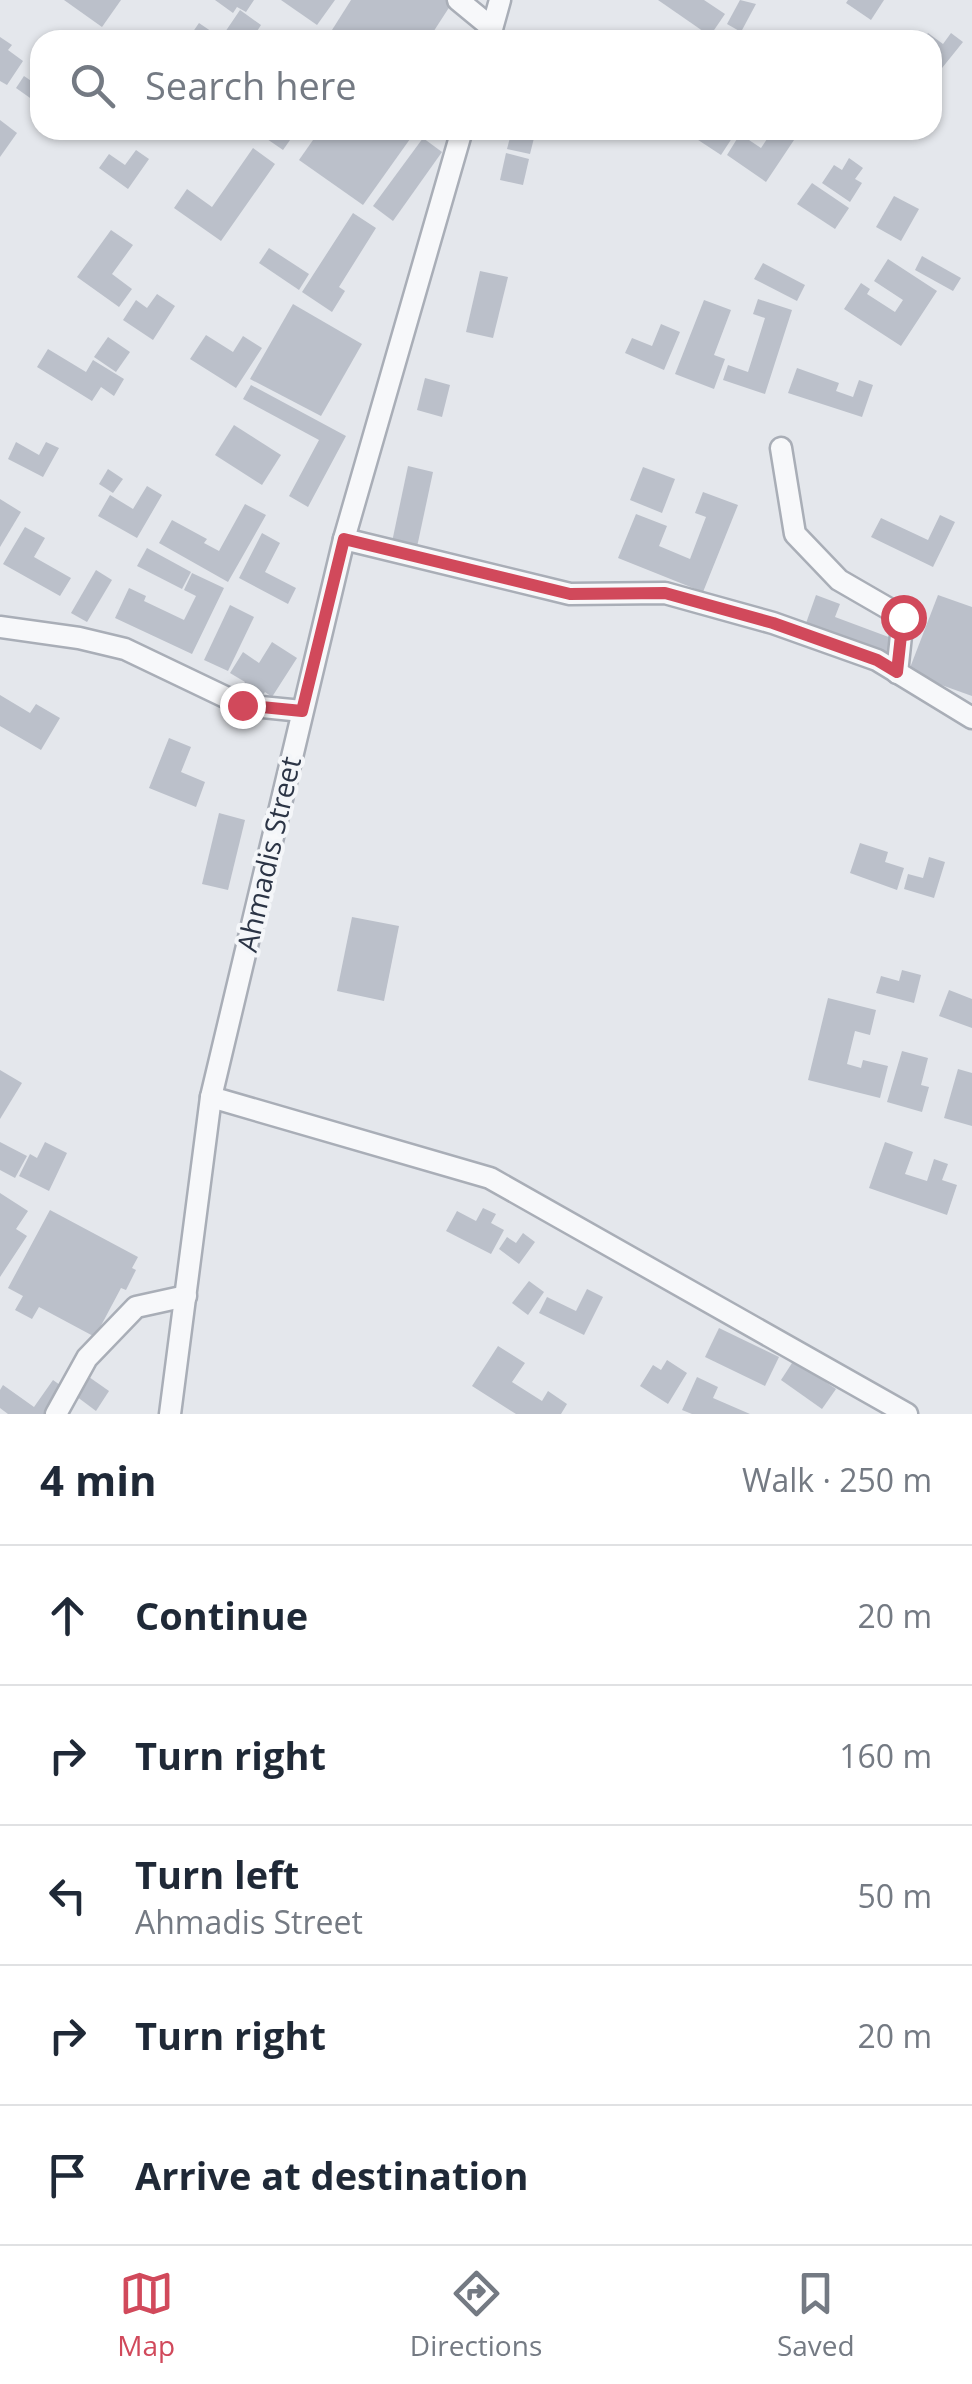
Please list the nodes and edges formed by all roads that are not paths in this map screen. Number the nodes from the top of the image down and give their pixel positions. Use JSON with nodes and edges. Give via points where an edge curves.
{"nodes":[{"id":1,"x":458,"y":0,"type":"edge"},
{"id":2,"x":500,"y":0,"type":"edge"},
{"id":3,"x":486,"y":30,"type":"edge"},
{"id":4,"x":491,"y":30,"type":"edge"},
{"id":5,"x":459,"y":140,"type":"edge"},
{"id":6,"x":781,"y":448,"type":"dead end"},
{"id":7,"x":344,"y":539,"type":"junction"},
{"id":8,"x":0,"y":627,"type":"edge"},
{"id":9,"x":897,"y":672,"type":"junction"},
{"id":10,"x":302,"y":711,"type":"junction"},
{"id":11,"x":972,"y":718,"type":"edge"},
{"id":12,"x":211,"y":1097,"type":"junction"},
{"id":13,"x":186,"y":1296,"type":"junction"},
{"id":14,"x":56,"y":1414,"type":"edge"},
{"id":15,"x":170,"y":1414,"type":"edge"},
{"id":16,"x":907,"y":1414,"type":"edge"}],
"edges":[{"from":1,"to":3,"type":"street"},
{"from":2,"to":4,"type":"street"},
{"from":5,"to":7,"type":"street","name":"Ahmadis Street"},
{"from":6,"to":9,"type":"street","via":[[795,534],[840,580],[903,617]]},
{"from":7,"to":9,"type":"street","via":[[570,594],[665,593],[773,623]]},
{"from":7,"to":10,"type":"street","name":"Ahmadis Street"},
{"from":8,"to":10,"type":"street","via":[[126,649],[242,705]]},
{"from":9,"to":11,"type":"street"},
{"from":10,"to":12,"type":"street","name":"Ahmadis Street"},
{"from":12,"to":13,"type":"street","name":"Ahmadis Street"},
{"from":12,"to":16,"type":"street","via":[[490,1178]]},
{"from":13,"to":14,"type":"street","via":[[136,1307],[87,1358]]},
{"from":13,"to":15,"type":"street","name":"Ahmadis Street"}]}
